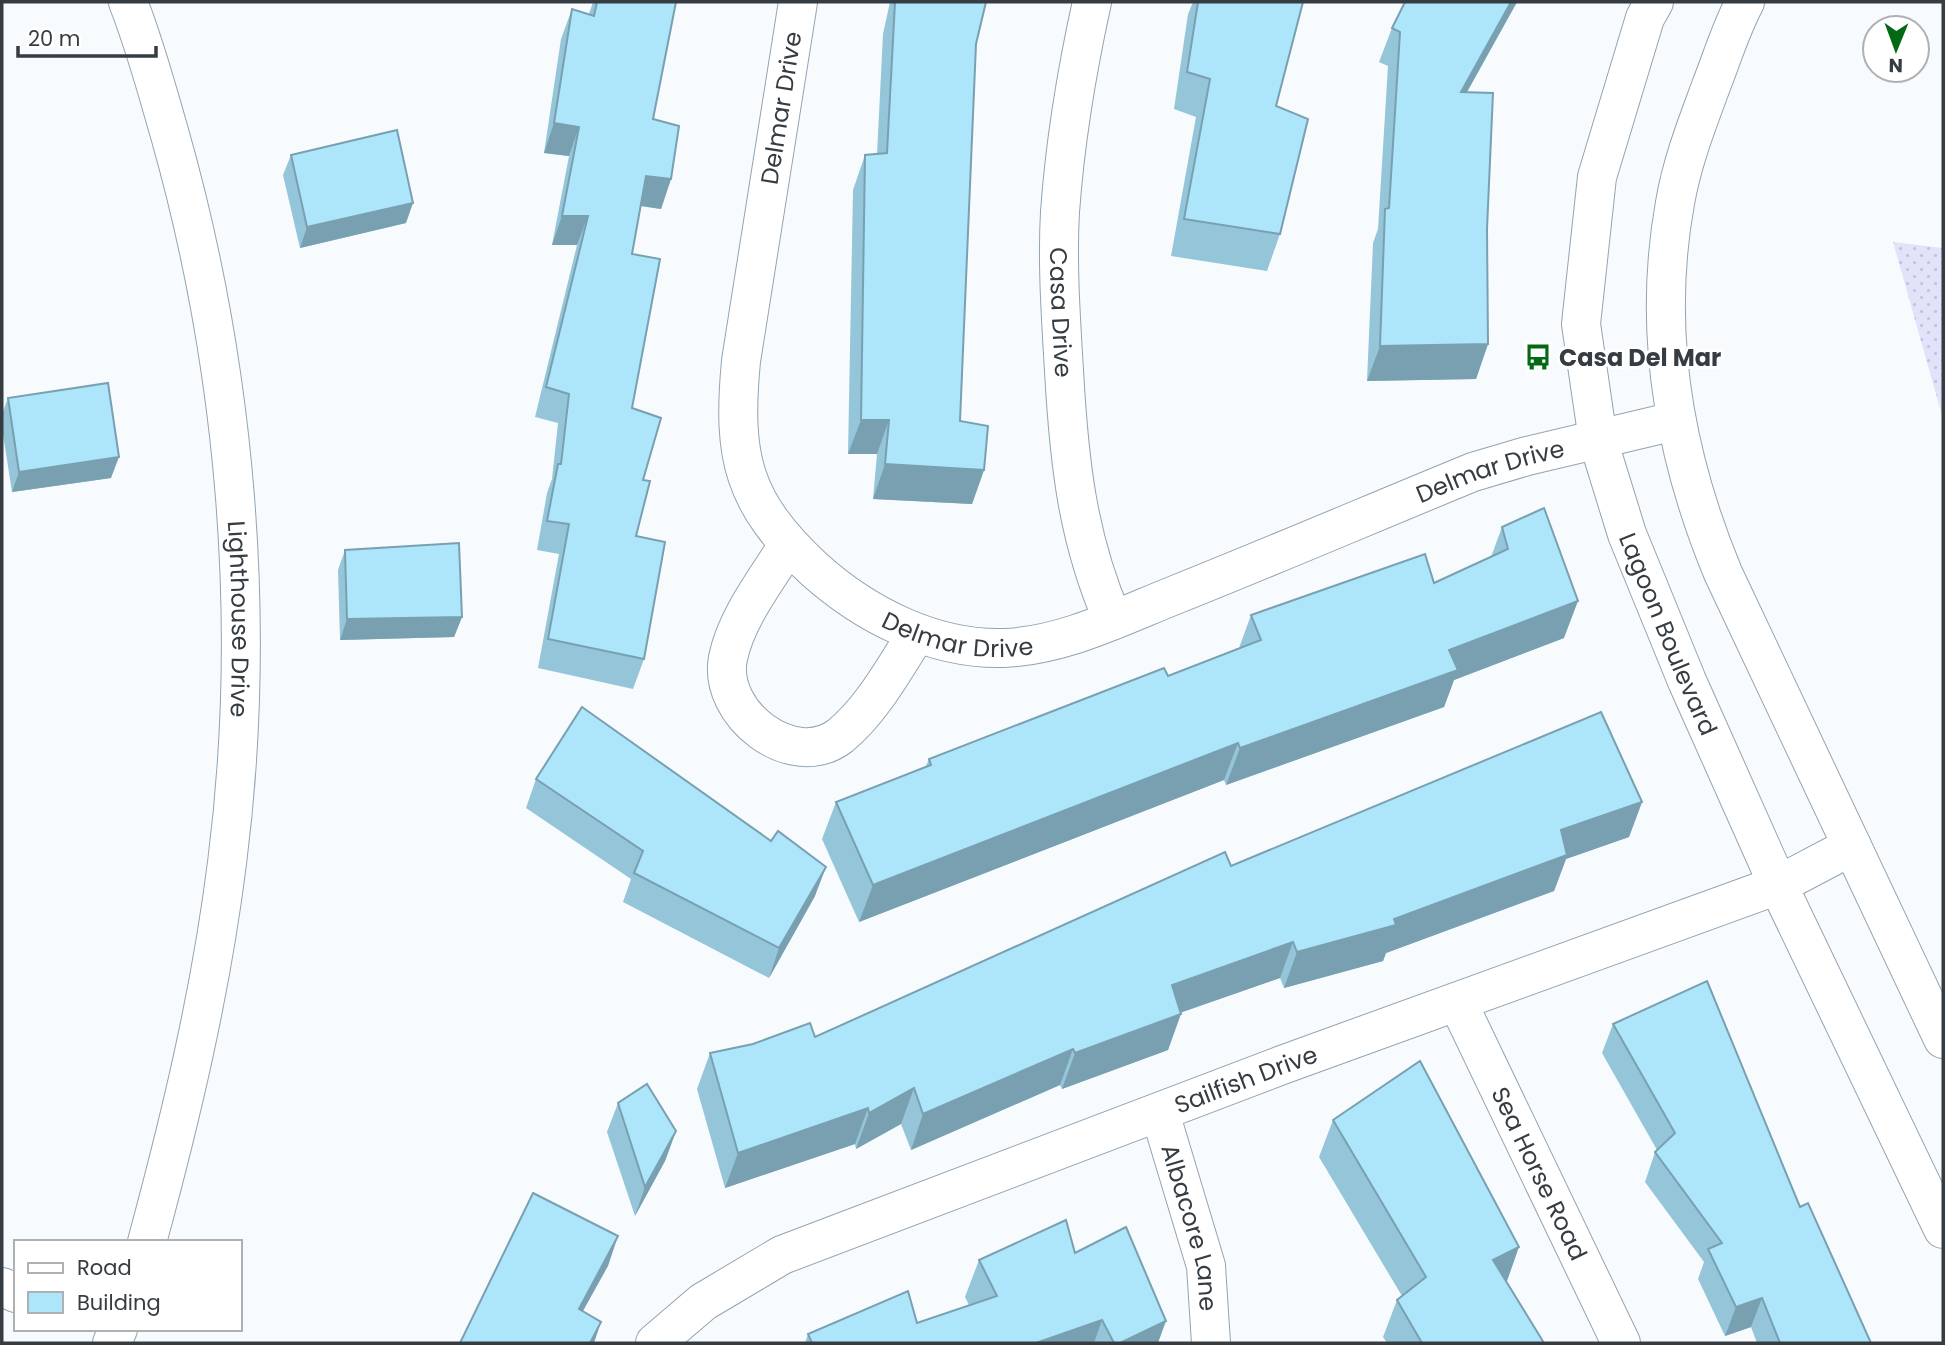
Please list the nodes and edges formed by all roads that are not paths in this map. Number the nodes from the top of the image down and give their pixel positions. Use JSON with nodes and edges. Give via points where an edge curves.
{"nodes":[{"id":1,"x":128,"y":2,"type":"edge"},
{"id":2,"x":798,"y":2,"type":"edge"},
{"id":3,"x":1092,"y":2,"type":"edge"},
{"id":4,"x":1654,"y":2,"type":"edge"},
{"id":5,"x":1745,"y":2,"type":"edge"},
{"id":6,"x":1675,"y":421,"type":"junction"},
{"id":7,"x":1598,"y":440,"type":"junction"},
{"id":8,"x":788,"y":545,"type":"junction"},
{"id":9,"x":1113,"y":620,"type":"junction"},
{"id":10,"x":916,"y":633,"type":"junction"},
{"id":11,"x":1852,"y":846,"type":"junction"},
{"id":12,"x":1778,"y":885,"type":"junction"},
{"id":13,"x":1458,"y":1003,"type":"junction"},
{"id":14,"x":1943,"y":1040,"type":"edge"},
{"id":15,"x":1160,"y":1113,"type":"junction"},
{"id":16,"x":1943,"y":1229,"type":"edge"},
{"id":17,"x":148,"y":1240,"type":"edge"},
{"id":18,"x":655,"y":1343,"type":"edge"},
{"id":19,"x":1212,"y":1343,"type":"edge"},
{"id":20,"x":1621,"y":1343,"type":"edge"}],
"edges":[{"from":1,"to":17,"type":"street","name":"Lighthouse Drive","via":[[195,226],[232,444],[238,552],[236,749],[227,860],[190,1076]]},
{"from":2,"to":8,"type":"street","name":"Delmar Drive","via":[[737,409],[746,480],[764,515]]},
{"from":3,"to":9,"type":"street","name":"Casa Drive","via":[[1060,212],[1061,325],[1069,456],[1093,574]]},
{"from":4,"to":7,"type":"street","name":"Lagoon Boulevard","via":[[1645,18],[1597,177],[1581,324]]},
{"from":5,"to":6,"type":"street","via":[[1690,141],[1675,203],[1667,351]]},
{"from":6,"to":7,"type":"street","name":"Delmar Drive"},
{"from":6,"to":11,"type":"street","via":[[1699,515],[1718,562]]},
{"from":7,"to":9,"type":"street","name":"Delmar Drive","via":[[1473,472]]},
{"from":7,"to":12,"type":"street","name":"Lagoon Boulevard","via":[[1648,588]]},
{"from":8,"to":10,"type":"street","name":"Delmar Drive","via":[[855,600]]},
{"from":8,"to":10,"type":"street","via":[[751,605],[728,657],[729,694],[755,725],[800,748],[827,744],[857,718]]},
{"from":9,"to":10,"type":"street","name":"Delmar Drive","via":[[1035,646],[968,646]]},
{"from":11,"to":12,"type":"street","name":"Sailfish Drive"},
{"from":11,"to":14,"type":"street"},
{"from":12,"to":13,"type":"street","name":"Sailfish Drive"},
{"from":12,"to":16,"type":"street","name":"Lagoon Boulevard"},
{"from":13,"to":15,"type":"street","name":"Sailfish Drive"},
{"from":13,"to":20,"type":"street","name":"Sea Horse Road"},
{"from":15,"to":18,"type":"street","name":"Sailfish Drive","via":[[782,1255],[704,1302]]},
{"from":15,"to":19,"type":"street","name":"Albacore Lane","via":[[1206,1266]]}]}
